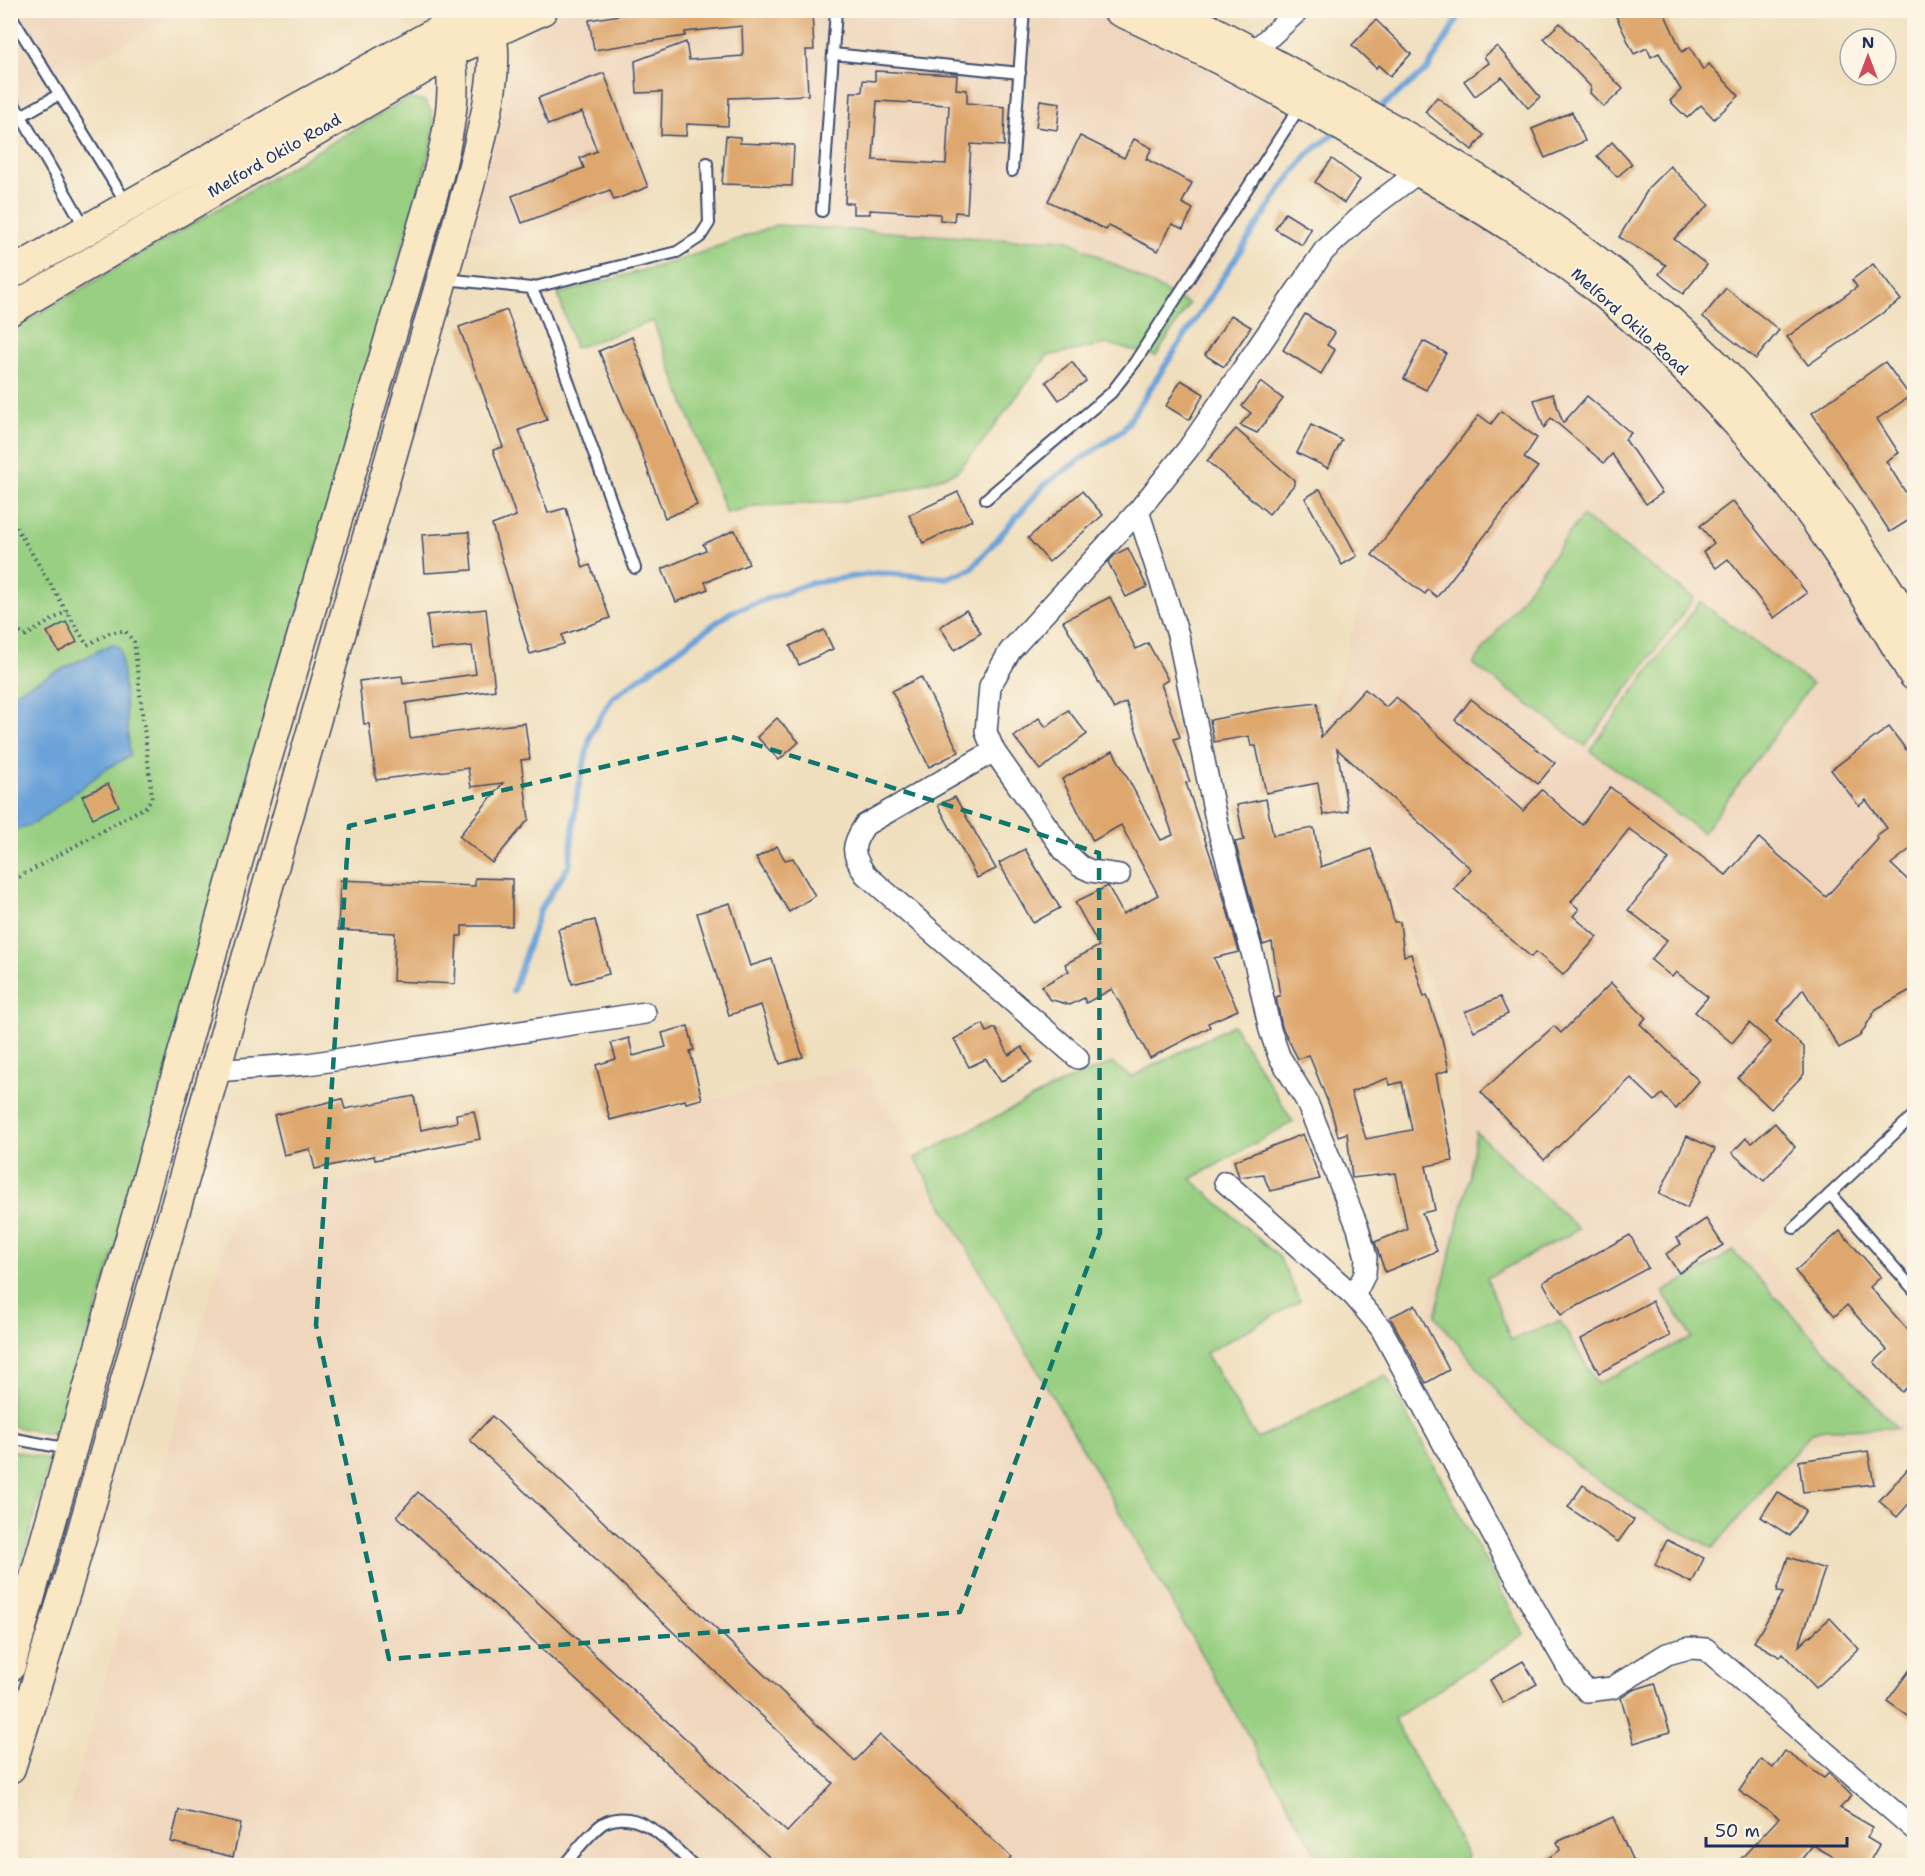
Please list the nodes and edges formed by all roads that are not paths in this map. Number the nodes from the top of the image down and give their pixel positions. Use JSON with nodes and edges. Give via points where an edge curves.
{"nodes":[{"id":1,"x":542,"y":10,"type":"edge"},
{"id":2,"x":836,"y":10,"type":"edge"},
{"id":3,"x":1024,"y":10,"type":"edge"},
{"id":4,"x":1118,"y":10,"type":"edge"},
{"id":5,"x":1171,"y":10,"type":"edge"},
{"id":6,"x":1299,"y":10,"type":"edge"},
{"id":7,"x":10,"y":14,"type":"edge"},
{"id":8,"x":483,"y":18,"type":"edge"},
{"id":9,"x":444,"y":30,"type":"edge"},
{"id":10,"x":1252,"y":52,"type":"junction"},
{"id":11,"x":833,"y":54,"type":"junction"},
{"id":12,"x":1020,"y":73,"type":"junction"},
{"id":13,"x":58,"y":95,"type":"junction"},
{"id":14,"x":1307,"y":95,"type":"junction"},
{"id":15,"x":10,"y":97,"type":"edge"},
{"id":16,"x":21,"y":116,"type":"junction"},
{"id":17,"x":1398,"y":145,"type":"junction"},
{"id":18,"x":707,"y":163,"type":"dead end"},
{"id":19,"x":1012,"y":171,"type":"dead end"},
{"id":20,"x":1420,"y":171,"type":"junction"},
{"id":21,"x":129,"y":206,"type":"junction"},
{"id":22,"x":822,"y":211,"type":"dead end"},
{"id":23,"x":86,"y":230,"type":"junction"},
{"id":24,"x":10,"y":274,"type":"edge"},
{"id":25,"x":442,"y":278,"type":"junction"},
{"id":26,"x":531,"y":288,"type":"junction"},
{"id":27,"x":10,"y":310,"type":"edge"},
{"id":28,"x":986,"y":499,"type":"dead end"},
{"id":29,"x":1138,"y":511,"type":"junction"},
{"id":30,"x":635,"y":568,"type":"dead end"},
{"id":31,"x":1914,"y":630,"type":"edge"},
{"id":32,"x":1914,"y":675,"type":"edge"},
{"id":33,"x":994,"y":751,"type":"junction"},
{"id":34,"x":1119,"y":875,"type":"dead end"},
{"id":35,"x":645,"y":1013,"type":"dead end"},
{"id":36,"x":1078,"y":1058,"type":"dead end"},
{"id":37,"x":215,"y":1071,"type":"junction"},
{"id":38,"x":1914,"y":1115,"type":"edge"},
{"id":39,"x":1225,"y":1182,"type":"dead end"},
{"id":40,"x":1830,"y":1194,"type":"junction"},
{"id":41,"x":1794,"y":1227,"type":"dead end"},
{"id":42,"x":1914,"y":1290,"type":"edge"},
{"id":43,"x":1354,"y":1296,"type":"junction"},
{"id":44,"x":10,"y":1437,"type":"edge"},
{"id":45,"x":72,"y":1450,"type":"junction"},
{"id":46,"x":10,"y":1666,"type":"edge"},
{"id":47,"x":10,"y":1768,"type":"edge"},
{"id":48,"x":1914,"y":1829,"type":"edge"},
{"id":49,"x":563,"y":1866,"type":"edge"},
{"id":50,"x":694,"y":1866,"type":"edge"}],
"edges":[{"from":1,"to":8,"type":"main road","name":"Melford Okilo Road"},
{"from":2,"to":11,"type":"lane"},
{"from":3,"to":12,"type":"lane"},
{"from":4,"to":14,"type":"main road","name":"Melford Okilo Road"},
{"from":5,"to":10,"type":"main road","name":"Melford Okilo Road"},
{"from":6,"to":10,"type":"street"},
{"from":7,"to":13,"type":"lane"},
{"from":8,"to":9,"type":"main road","name":"Melford Okilo Road"},
{"from":8,"to":25,"type":"main road","via":[[492,74],[484,122]]},
{"from":9,"to":21,"type":"main road","name":"Melford Okilo Road"},
{"from":9,"to":27,"type":"main road","name":"Melford Okilo Road"},
{"from":9,"to":45,"type":"main road","via":[[455,89],[452,122],[441,164],[264,767]]},
{"from":10,"to":14,"type":"main road","name":"Melford Okilo Road"},
{"from":11,"to":12,"type":"lane"},
{"from":11,"to":22,"type":"lane"},
{"from":12,"to":19,"type":"lane"},
{"from":13,"to":16,"type":"lane"},
{"from":13,"to":21,"type":"lane"},
{"from":14,"to":17,"type":"main road","name":"Melford Okilo Road"},
{"from":14,"to":28,"type":"lane","via":[[1135,362],[1111,393]]},
{"from":15,"to":16,"type":"lane"},
{"from":16,"to":23,"type":"lane"},
{"from":17,"to":20,"type":"main road","name":"Melford Okilo Road"},
{"from":17,"to":31,"type":"main road","name":"Melford Okilo Road","via":[[1509,197],[1643,297],[1775,430],[1824,493]]},
{"from":18,"to":26,"type":"lane","via":[[709,223],[700,237],[677,252]]},
{"from":20,"to":29,"type":"street","via":[[1368,210],[1324,251],[1188,449]]},
{"from":20,"to":32,"type":"main road","name":"Melford Okilo Road","via":[[1523,233],[1600,290],[1695,379],[1753,440],[1805,505]]},
{"from":21,"to":23,"type":"main road","name":"Melford Okilo Road"},
{"from":23,"to":24,"type":"main road","name":"Melford Okilo Road"},
{"from":25,"to":26,"type":"lane"},
{"from":25,"to":37,"type":"main road"},
{"from":26,"to":30,"type":"lane","via":[[543,311]]},
{"from":29,"to":33,"type":"street","via":[[1010,651],[990,686],[987,704],[986,732]]},
{"from":29,"to":43,"type":"street","via":[[1178,635],[1216,824],[1270,1030],[1278,1056],[1306,1100],[1358,1227],[1366,1257],[1365,1274]]},
{"from":33,"to":34,"type":"street","via":[[1065,852],[1091,871]]},
{"from":33,"to":36,"type":"street","via":[[866,825],[854,842],[855,859],[865,874]]},
{"from":35,"to":37,"type":"street","via":[[309,1064]]},
{"from":37,"to":47,"type":"main road","via":[[67,1586]]},
{"from":38,"to":40,"type":"lane"},
{"from":39,"to":43,"type":"street"},
{"from":40,"to":41,"type":"lane"},
{"from":40,"to":42,"type":"lane"},
{"from":43,"to":48,"type":"street","via":[[1380,1328],[1513,1572],[1573,1676],[1587,1690],[1612,1688],[1667,1654],[1689,1648],[1706,1649]]},
{"from":44,"to":45,"type":"lane"},
{"from":45,"to":46,"type":"main road"},
{"from":49,"to":50,"type":"lane","via":[[605,1822],[626,1818],[650,1826]]}]}
